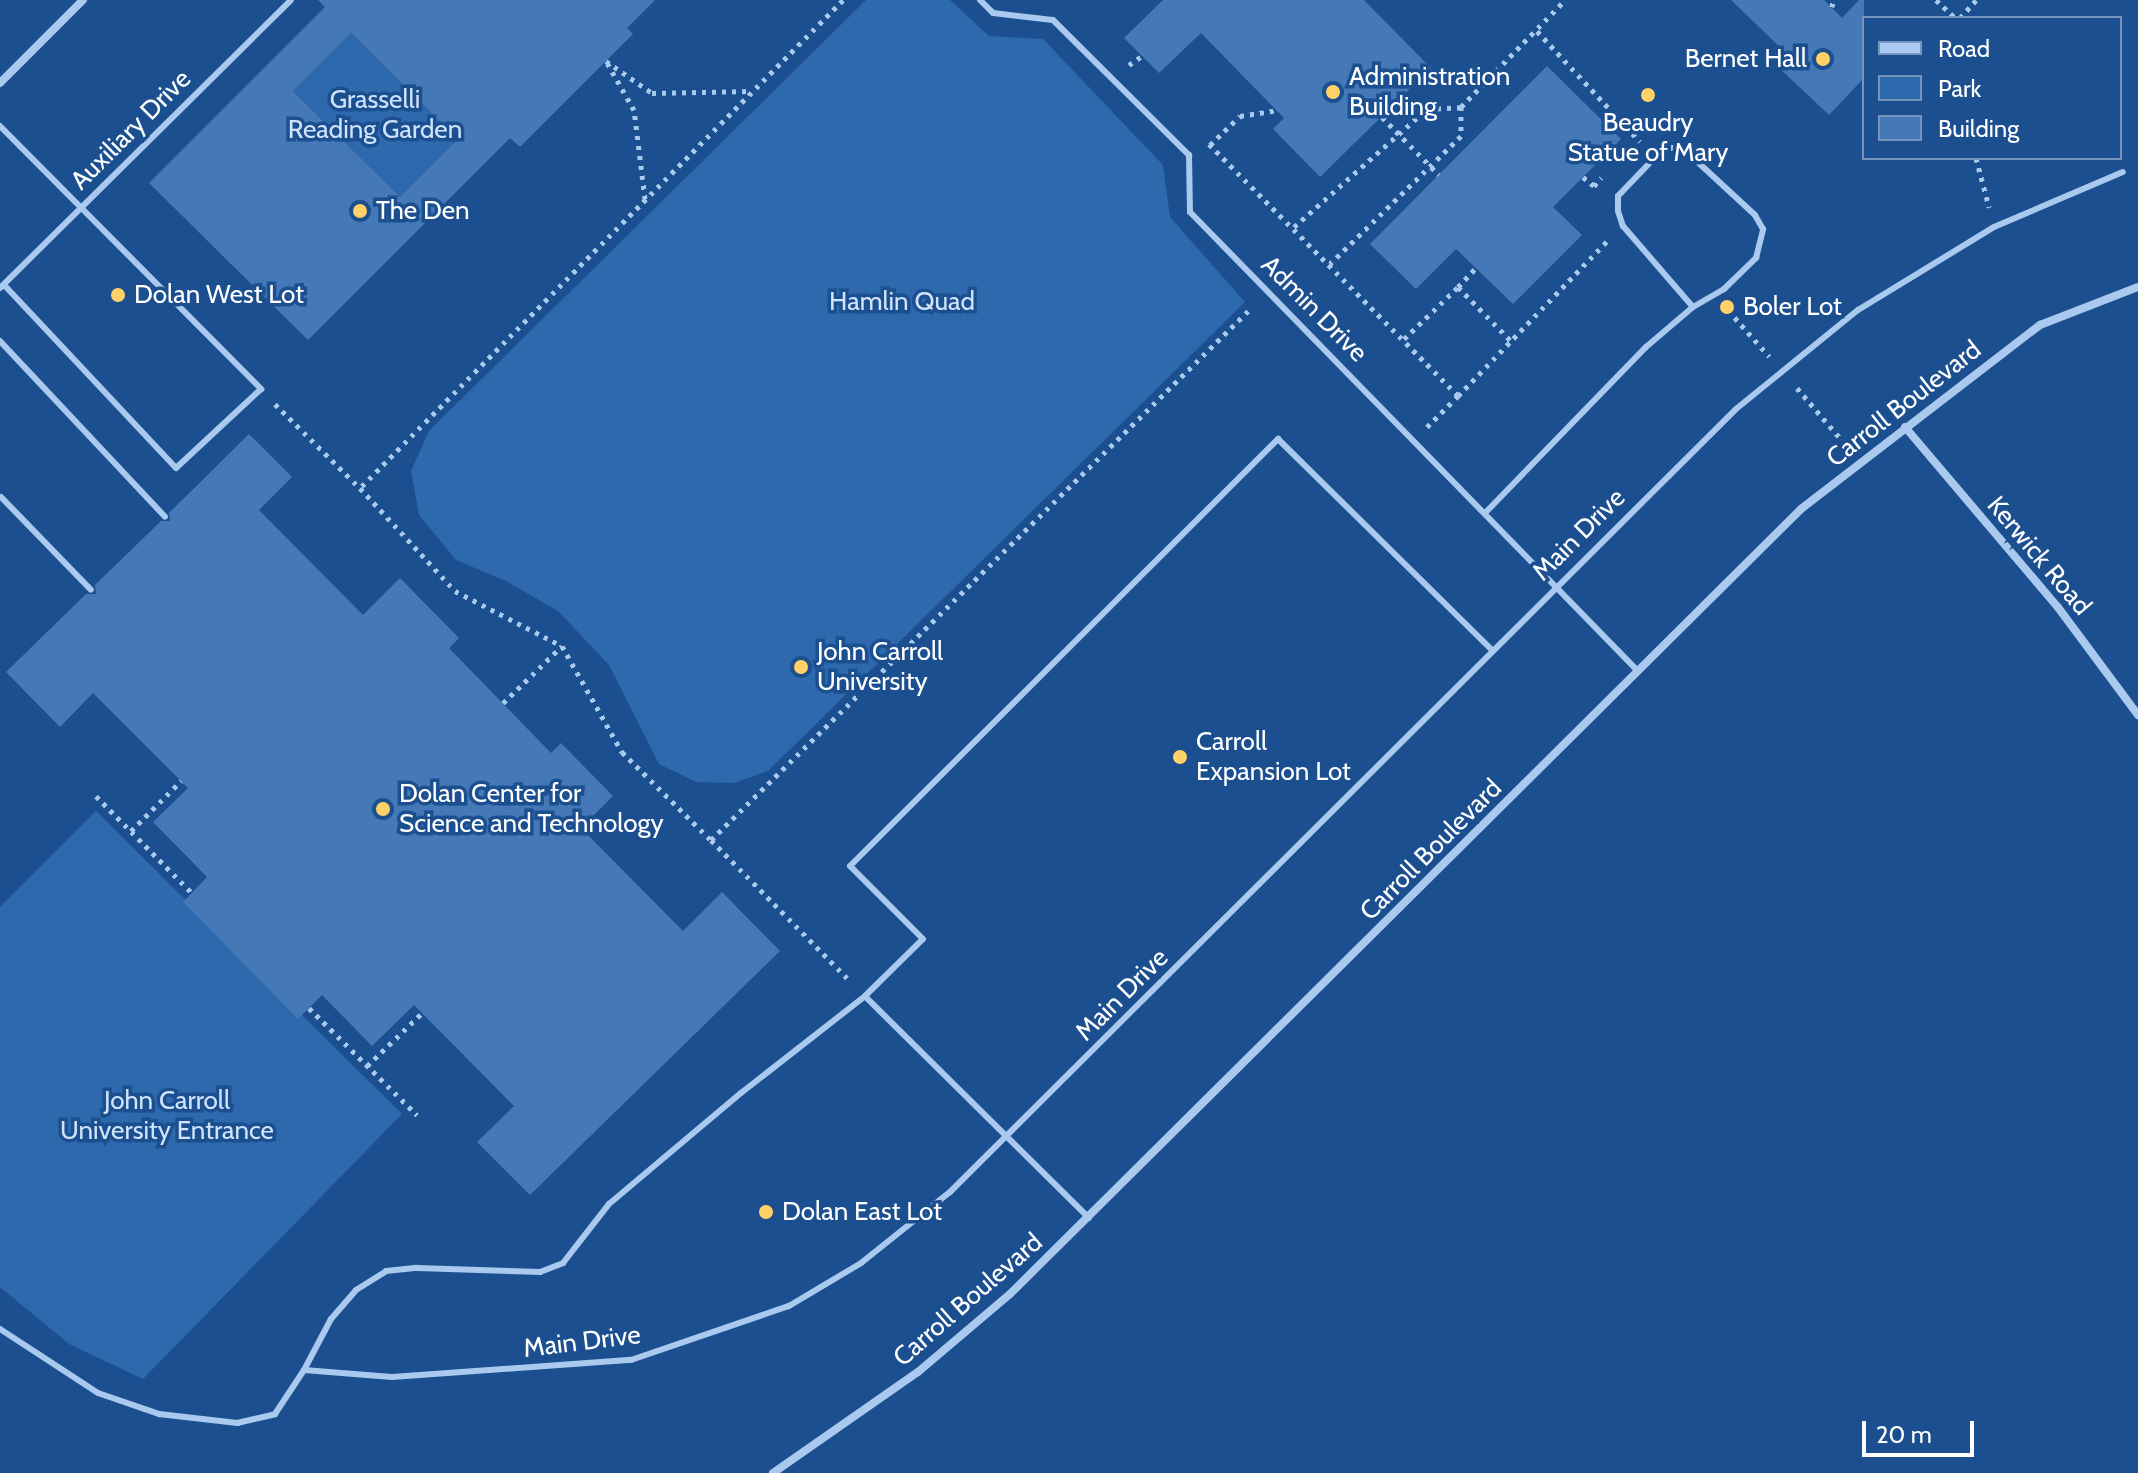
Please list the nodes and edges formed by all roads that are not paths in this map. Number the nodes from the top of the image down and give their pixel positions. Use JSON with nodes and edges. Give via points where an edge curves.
{"nodes":[{"id":1,"x":83,"y":0,"type":"edge"},
{"id":2,"x":291,"y":0,"type":"edge"},
{"id":3,"x":980,"y":0,"type":"edge"},
{"id":4,"x":0,"y":83,"type":"edge"},
{"id":5,"x":0,"y":126,"type":"edge"},
{"id":6,"x":2123,"y":172,"type":"dead end"},
{"id":7,"x":80,"y":207,"type":"junction"},
{"id":8,"x":2,"y":286,"type":"edge"},
{"id":9,"x":2138,"y":287,"type":"edge"},
{"id":10,"x":1693,"y":307,"type":"junction"},
{"id":11,"x":0,"y":341,"type":"edge"},
{"id":12,"x":1905,"y":427,"type":"junction"},
{"id":13,"x":0,"y":497,"type":"edge"},
{"id":14,"x":1486,"y":512,"type":"junction"},
{"id":15,"x":165,"y":517,"type":"dead end"},
{"id":16,"x":1556,"y":585,"type":"junction"},
{"id":17,"x":91,"y":590,"type":"dead end"},
{"id":18,"x":1492,"y":650,"type":"junction"},
{"id":19,"x":1637,"y":670,"type":"junction"},
{"id":20,"x":2138,"y":715,"type":"edge"},
{"id":21,"x":865,"y":996,"type":"junction"},
{"id":22,"x":1006,"y":1137,"type":"junction"},
{"id":23,"x":1089,"y":1218,"type":"junction"},
{"id":24,"x":0,"y":1329,"type":"edge"},
{"id":25,"x":304,"y":1370,"type":"junction"},
{"id":26,"x":773,"y":1473,"type":"edge"}],
"edges":[{"from":1,"to":4,"type":"street"},
{"from":2,"to":7,"type":"lane","name":"Auxiliary Drive"},
{"from":3,"to":14,"type":"lane","name":"Admin Drive","via":[[993,13],[1053,20],[1189,155],[1190,212]]},
{"from":5,"to":7,"type":"lane"},
{"from":6,"to":16,"type":"lane","name":"Main Drive","via":[[1994,227],[1858,310],[1747,400]]},
{"from":7,"to":8,"type":"lane","name":"Auxiliary Drive"},
{"from":7,"to":8,"type":"lane","via":[[261,389],[176,468]]},
{"from":9,"to":12,"type":"street","name":"Carroll Boulevard","via":[[2040,325]]},
{"from":10,"to":10,"type":"lane","via":[[1724,289],[1756,258],[1763,229],[1755,215],[1690,155],[1664,148],[1618,196],[1618,211],[1623,226]]},
{"from":10,"to":14,"type":"lane","via":[[1646,347]]},
{"from":11,"to":15,"type":"lane"},
{"from":12,"to":19,"type":"street","name":"Carroll Boulevard","via":[[1801,509]]},
{"from":12,"to":20,"type":"street","name":"Kerwick Road","via":[[2057,606]]},
{"from":13,"to":17,"type":"lane"},
{"from":14,"to":16,"type":"lane","name":"Admin Drive"},
{"from":16,"to":18,"type":"lane","name":"Main Drive"},
{"from":16,"to":19,"type":"lane","name":"Admin Drive"},
{"from":18,"to":21,"type":"lane","via":[[1278,439],[850,866],[923,939]]},
{"from":18,"to":22,"type":"lane","name":"Main Drive"},
{"from":19,"to":23,"type":"street","name":"Carroll Boulevard"},
{"from":21,"to":22,"type":"lane"},
{"from":21,"to":25,"type":"lane","via":[[609,1204],[563,1263],[540,1272],[386,1271],[356,1290],[331,1319]]},
{"from":22,"to":23,"type":"lane"},
{"from":22,"to":25,"type":"lane","name":"Main Drive","via":[[950,1192],[861,1263],[789,1306],[714,1333],[631,1360],[392,1377]]},
{"from":23,"to":26,"type":"street","name":"Carroll Boulevard","via":[[960,1339]]},
{"from":24,"to":25,"type":"lane","via":[[98,1393],[159,1414],[237,1423],[275,1414]]}]}
